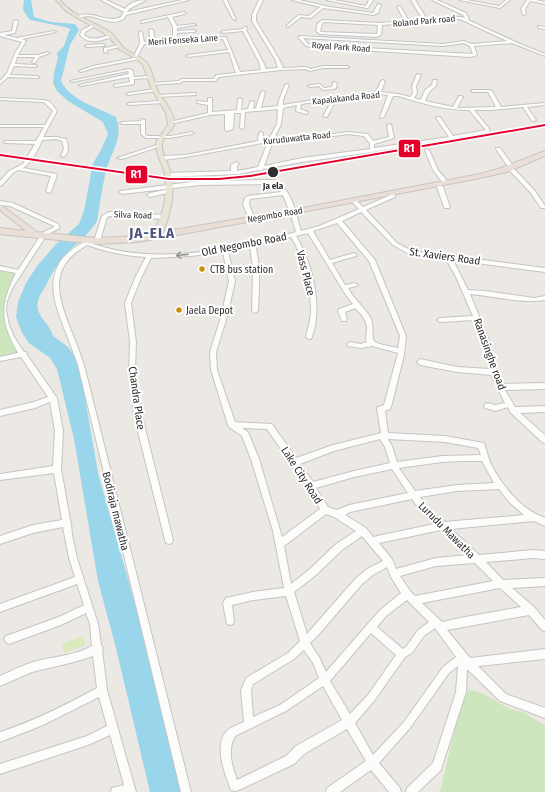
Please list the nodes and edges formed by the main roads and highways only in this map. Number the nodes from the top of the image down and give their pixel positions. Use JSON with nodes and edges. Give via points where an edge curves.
{"nodes":[{"id":1,"x":58,"y":0,"type":"edge"},
{"id":2,"x":545,"y":153,"type":"edge"},
{"id":3,"x":545,"y":157,"type":"edge"},
{"id":4,"x":512,"y":169,"type":"junction"},
{"id":5,"x":443,"y":184,"type":"junction"},
{"id":6,"x":357,"y":204,"type":"junction"},
{"id":7,"x":0,"y":206,"type":"edge"},
{"id":8,"x":293,"y":214,"type":"junction"},
{"id":9,"x":11,"y":218,"type":"junction"},
{"id":10,"x":0,"y":230,"type":"edge"},
{"id":11,"x":16,"y":234,"type":"junction"},
{"id":12,"x":0,"y":235,"type":"edge"},
{"id":13,"x":158,"y":236,"type":"junction"},
{"id":14,"x":42,"y":237,"type":"junction"},
{"id":15,"x":88,"y":242,"type":"junction"}],
"edges":[{"from":1,"to":13,"type":"main road","via":[[64,8],[111,36],[124,51],[146,65],[155,90],[170,118],[172,123],[161,137],[159,146],[170,189],[168,206]]},
{"from":2,"to":4,"type":"highway","name":"Negombo Road"},
{"from":3,"to":4,"type":"highway","name":"Negombo Road"},
{"from":4,"to":5,"type":"highway","name":"Negombo Road"},
{"from":5,"to":6,"type":"highway","name":"Negombo Road"},
{"from":5,"to":6,"type":"highway","name":"Negombo Road"},
{"from":6,"to":8,"type":"highway","name":"Negombo Road"},
{"from":7,"to":9,"type":"highway"},
{"from":8,"to":13,"type":"highway","name":"Negombo Road"},
{"from":8,"to":15,"type":"highway","name":"Negombo Road","via":[[137,243],[114,245]]},
{"from":9,"to":10,"type":"highway","via":[[8,226]]},
{"from":9,"to":11,"type":"highway"},
{"from":9,"to":14,"type":"highway"},
{"from":10,"to":11,"type":"highway","name":"Negombo Road"},
{"from":11,"to":12,"type":"highway","name":"Negombo Road"},
{"from":11,"to":14,"type":"highway","name":"Negombo Road"},
{"from":13,"to":15,"type":"highway","name":"Negombo Road"},
{"from":14,"to":15,"type":"highway","name":"Negombo Road"}]}
